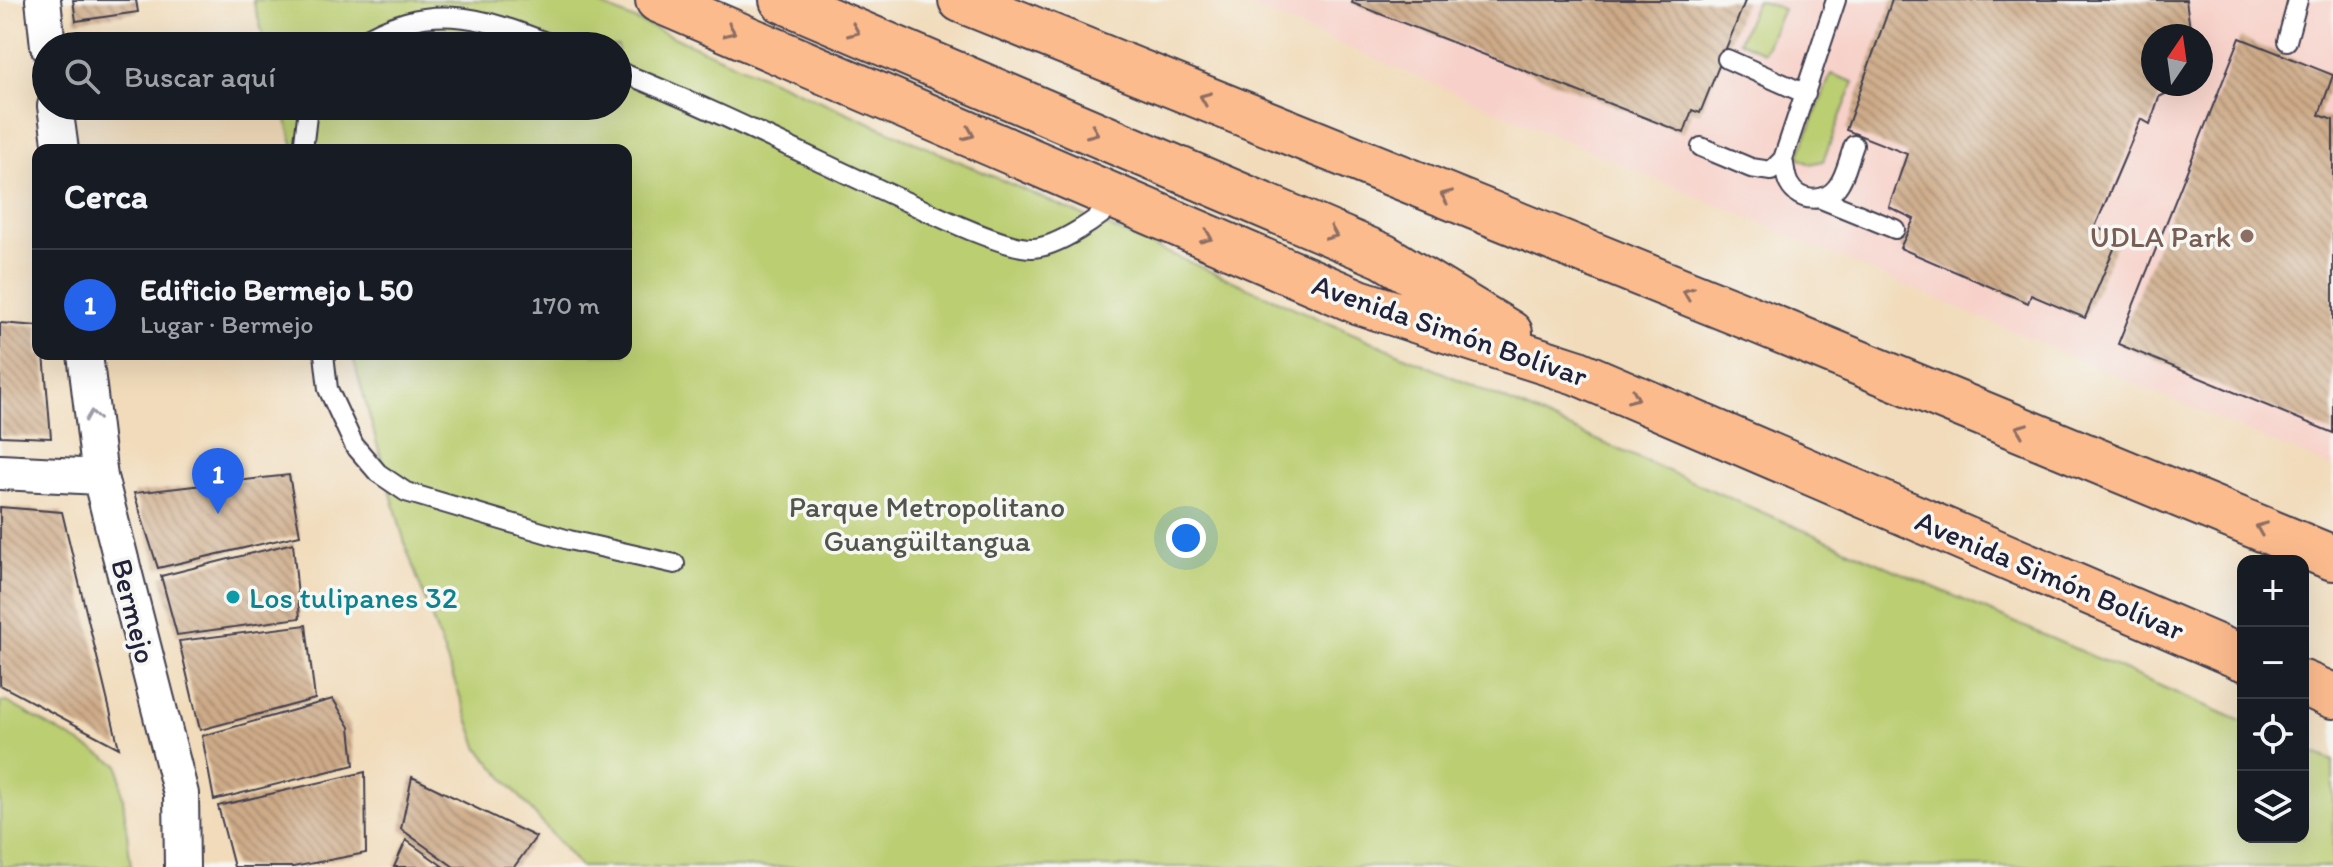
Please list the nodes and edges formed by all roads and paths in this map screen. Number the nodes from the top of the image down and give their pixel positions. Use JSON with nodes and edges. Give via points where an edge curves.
{"nodes":[{"id":1,"x":43,"y":0,"type":"edge"},
{"id":2,"x":658,"y":0,"type":"edge"},
{"id":3,"x":782,"y":0,"type":"edge"},
{"id":4,"x":961,"y":0,"type":"edge"},
{"id":5,"x":1836,"y":0,"type":"edge"},
{"id":6,"x":2298,"y":0,"type":"edge"},
{"id":7,"x":46,"y":32,"type":"edge"},
{"id":8,"x":368,"y":32,"type":"edge"},
{"id":9,"x":524,"y":32,"type":"edge"},
{"id":10,"x":2287,"y":41,"type":"dead end"},
{"id":11,"x":1727,"y":59,"type":"dead end"},
{"id":12,"x":632,"y":77,"type":"edge"},
{"id":13,"x":1806,"y":94,"type":"junction"},
{"id":14,"x":57,"y":120,"type":"edge"},
{"id":15,"x":307,"y":120,"type":"edge"},
{"id":16,"x":60,"y":144,"type":"edge"},
{"id":17,"x":304,"y":144,"type":"edge"},
{"id":18,"x":1854,"y":145,"type":"dead end"},
{"id":19,"x":1701,"y":147,"type":"dead end"},
{"id":20,"x":1783,"y":159,"type":"junction"},
{"id":21,"x":1119,"y":198,"type":"junction"},
{"id":22,"x":1821,"y":199,"type":"junction"},
{"id":23,"x":1895,"y":229,"type":"dead end"},
{"id":24,"x":86,"y":360,"type":"edge"},
{"id":25,"x":325,"y":360,"type":"edge"},
{"id":26,"x":1576,"y":372,"type":"junction"},
{"id":27,"x":0,"y":472,"type":"edge"},
{"id":28,"x":100,"y":477,"type":"junction"},
{"id":29,"x":2333,"y":558,"type":"edge"},
{"id":30,"x":675,"y":564,"type":"dead end"},
{"id":31,"x":2237,"y":655,"type":"edge"},
{"id":32,"x":2309,"y":686,"type":"edge"},
{"id":33,"x":2333,"y":696,"type":"edge"},
{"id":34,"x":182,"y":867,"type":"edge"}],
"edges":[{"from":1,"to":7,"type":"street"},
{"from":2,"to":21,"type":"highway","name":"Avenida Simón Bolívar","one_way":true},
{"from":3,"to":26,"type":"highway","one_way":true,"via":[[1383,256]]},
{"from":29,"to":4,"type":"highway","one_way":true},
{"from":5,"to":13,"type":"lane"},
{"from":6,"to":10,"type":"lane"},
{"from":8,"to":9,"type":"lane","via":[[420,5],[446,4],[469,8]]},
{"from":11,"to":13,"type":"lane"},
{"from":12,"to":21,"type":"lane","via":[[1000,241],[1034,248],[1067,237]]},
{"from":13,"to":20,"type":"lane"},
{"from":14,"to":16,"type":"street"},
{"from":15,"to":17,"type":"lane"},
{"from":18,"to":22,"type":"lane","via":[[1838,186]]},
{"from":19,"to":20,"type":"lane","via":[[1771,171]]},
{"from":20,"to":22,"type":"lane","via":[[1795,193]]},
{"from":21,"to":26,"type":"highway","name":"Avenida Simón Bolívar","one_way":true,"via":[[1359,302]]},
{"from":22,"to":23,"type":"lane"},
{"from":28,"to":24,"type":"street","name":"Bermejo","one_way":true},
{"from":25,"to":30,"type":"lane","via":[[328,389],[354,445],[378,473],[406,492],[569,540]]},
{"from":26,"to":31,"type":"highway","name":"Avenida Simón Bolívar","one_way":true},
{"from":27,"to":28,"type":"street"},
{"from":28,"to":34,"type":"street","name":"Bermejo","via":[[181,794]]},
{"from":32,"to":33,"type":"highway"}]}
